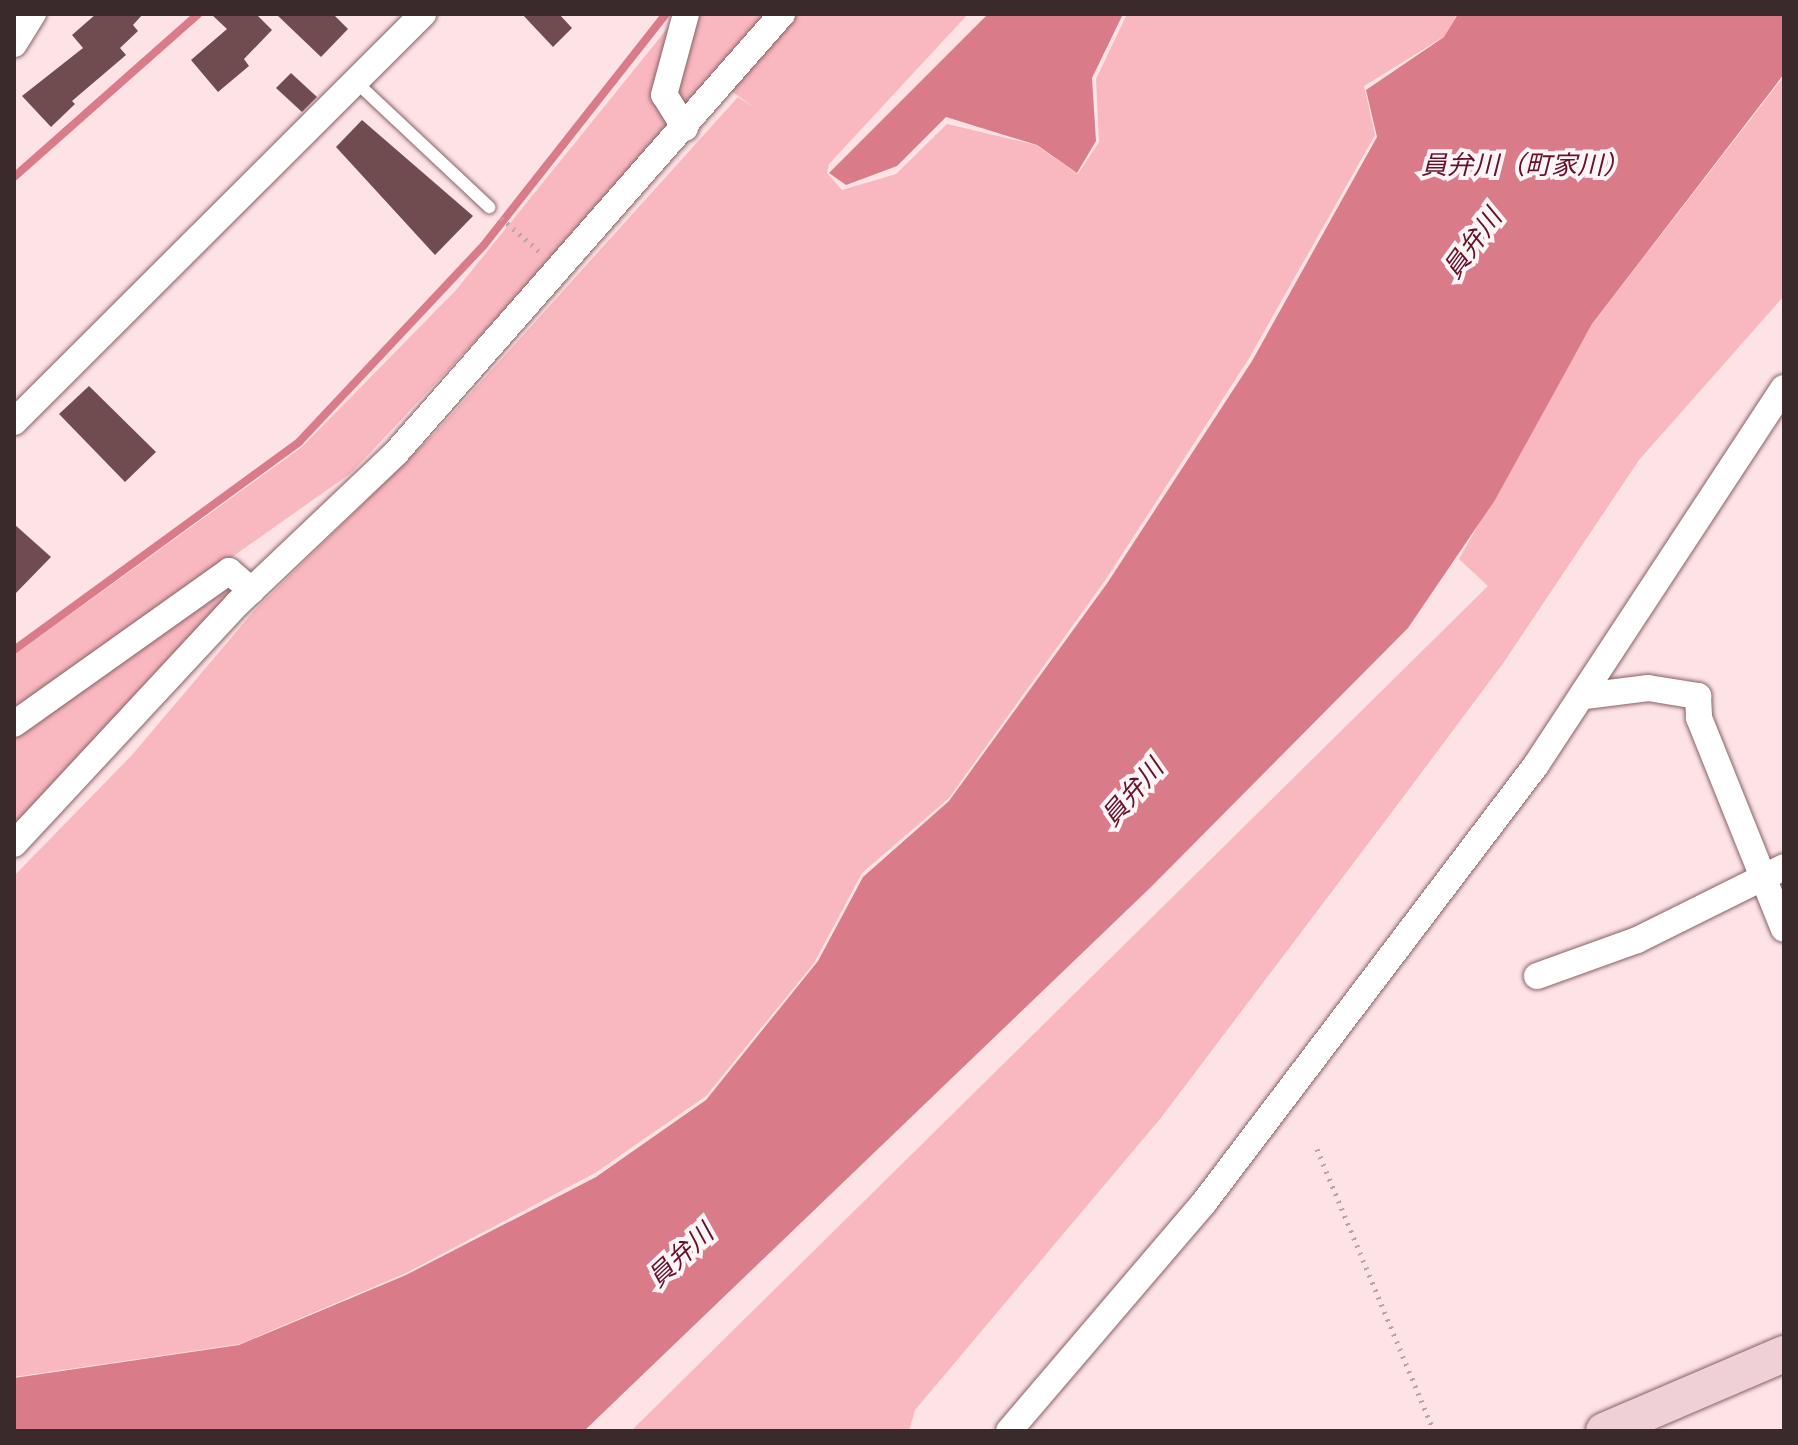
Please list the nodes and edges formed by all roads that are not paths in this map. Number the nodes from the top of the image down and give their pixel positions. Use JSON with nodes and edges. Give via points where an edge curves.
{"nodes":[{"id":1,"x":33,"y":14,"type":"edge"},
{"id":2,"x":423,"y":14,"type":"edge"},
{"id":3,"x":686,"y":14,"type":"edge"},
{"id":4,"x":782,"y":14,"type":"edge"},
{"id":5,"x":14,"y":44,"type":"edge"},
{"id":6,"x":356,"y":82,"type":"junction"},
{"id":7,"x":685,"y":128,"type":"junction"},
{"id":8,"x":489,"y":207,"type":"dead end"},
{"id":9,"x":1784,"y":388,"type":"edge"},
{"id":10,"x":14,"y":422,"type":"edge"},
{"id":11,"x":252,"y":591,"type":"junction"},
{"id":12,"x":1585,"y":696,"type":"junction"},
{"id":13,"x":14,"y":724,"type":"edge"},
{"id":14,"x":14,"y":844,"type":"edge"},
{"id":15,"x":1774,"y":873,"type":"edge"},
{"id":16,"x":1784,"y":929,"type":"edge"},
{"id":17,"x":1537,"y":976,"type":"dead end"},
{"id":18,"x":1784,"y":1354,"type":"edge"},
{"id":19,"x":1009,"y":1431,"type":"edge"},
{"id":20,"x":1604,"y":1431,"type":"edge"}],
"edges":[{"from":1,"to":5,"type":"street"},
{"from":2,"to":6,"type":"street"},
{"from":3,"to":7,"type":"street","via":[[664,95]]},
{"from":4,"to":7,"type":"street"},
{"from":6,"to":8,"type":"lane"},
{"from":6,"to":10,"type":"street"},
{"from":7,"to":11,"type":"street","via":[[396,453]]},
{"from":9,"to":12,"type":"street"},
{"from":11,"to":13,"type":"street","via":[[229,571]]},
{"from":11,"to":14,"type":"street"},
{"from":12,"to":15,"type":"street","via":[[1648,688],[1698,696],[1699,718]]},
{"from":12,"to":19,"type":"street","via":[[1203,1204]]},
{"from":15,"to":16,"type":"street"},
{"from":15,"to":17,"type":"street","via":[[1637,940]]},
{"from":18,"to":20,"type":"main road"}]}
